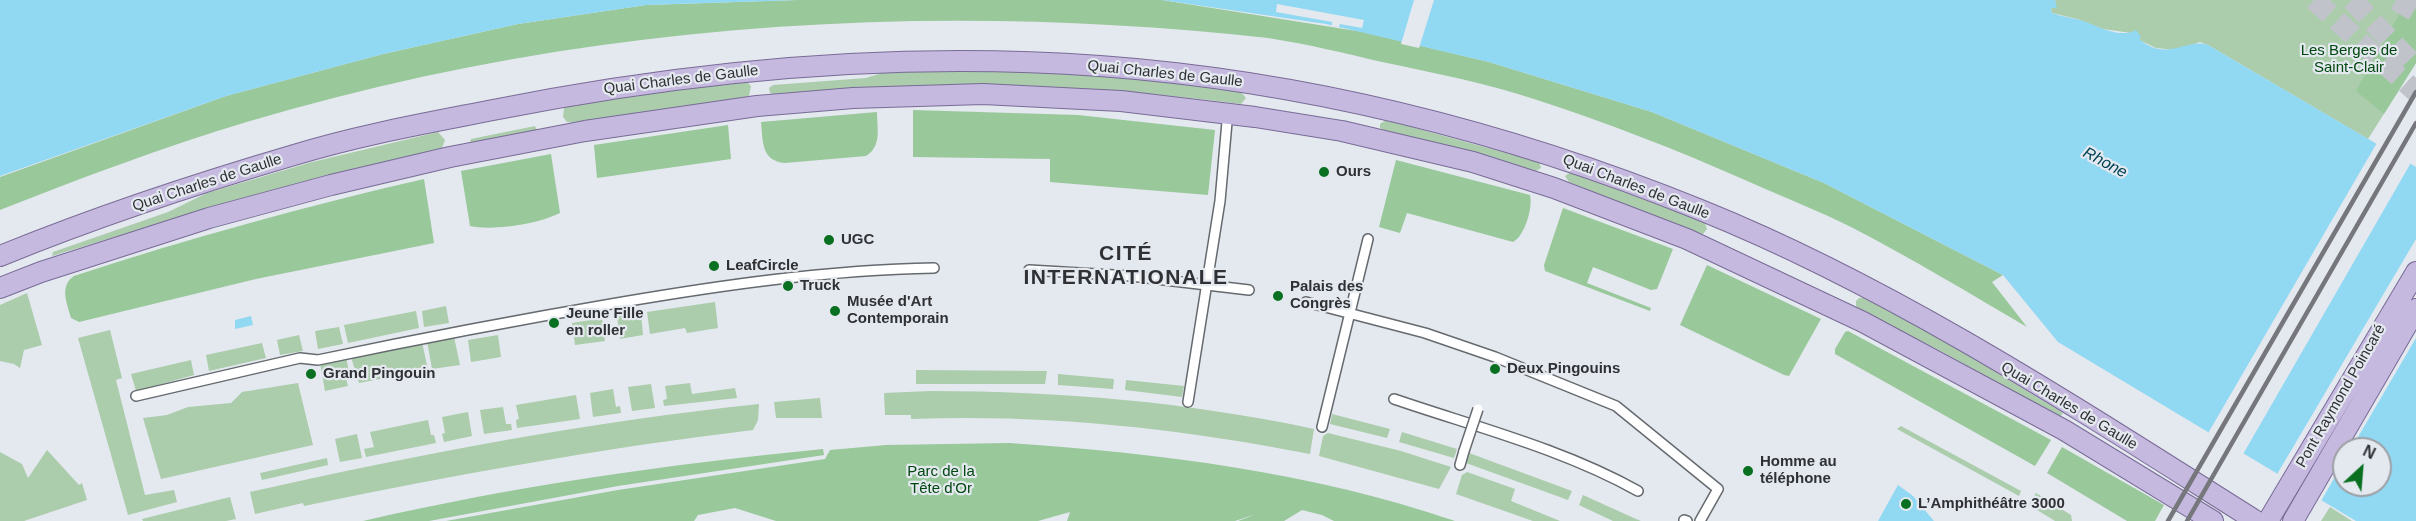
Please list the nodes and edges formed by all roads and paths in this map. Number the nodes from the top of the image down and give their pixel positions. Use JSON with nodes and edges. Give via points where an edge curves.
{"nodes":[{"id":1,"x":1227,"y":122,"type":"dead end"},
{"id":2,"x":1368,"y":239,"type":"dead end"},
{"id":3,"x":0,"y":256,"type":"edge"},
{"id":4,"x":934,"y":268,"type":"dead end"},
{"id":5,"x":1029,"y":270,"type":"dead end"},
{"id":6,"x":2416,"y":272,"type":"edge"},
{"id":7,"x":1206,"y":285,"type":"junction"},
{"id":8,"x":0,"y":288,"type":"edge"},
{"id":9,"x":1249,"y":290,"type":"dead end"},
{"id":10,"x":1306,"y":302,"type":"dead end"},
{"id":11,"x":2416,"y":309,"type":"edge"},
{"id":12,"x":1350,"y":313,"type":"junction"},
{"id":13,"x":136,"y":396,"type":"dead end"},
{"id":14,"x":1394,"y":399,"type":"dead end"},
{"id":15,"x":1188,"y":402,"type":"dead end"},
{"id":16,"x":1478,"y":409,"type":"dead end"},
{"id":17,"x":1322,"y":427,"type":"dead end"},
{"id":18,"x":1460,"y":465,"type":"dead end"},
{"id":19,"x":1638,"y":491,"type":"dead end"},
{"id":20,"x":1700,"y":521,"type":"edge"},
{"id":21,"x":2213,"y":521,"type":"edge"},
{"id":22,"x":2256,"y":521,"type":"edge"},
{"id":23,"x":2268,"y":521,"type":"edge"},
{"id":24,"x":2293,"y":521,"type":"edge"}],
"edges":[{"from":1,"to":7,"type":"street","via":[[1220,201]]},
{"from":2,"to":12,"type":"street"},
{"from":3,"to":22,"type":"main road","name":"Quai Charles de Gaulle","via":[[88,222],[299,153],[578,93],[743,70],[879,62],[989,60],[1103,66],[1231,80],[1370,106],[1482,135],[1560,158],[1710,214],[1877,292]]},
{"from":4,"to":13,"type":"street","via":[[828,273],[728,284],[467,329],[318,360],[300,358]]},
{"from":5,"to":7,"type":"street","via":[[1101,273]]},
{"from":6,"to":23,"type":"main road","name":"Pont Raymond Poincaré"},
{"from":7,"to":9,"type":"street"},
{"from":7,"to":15,"type":"street"},
{"from":8,"to":21,"type":"main road","name":"Quai Charles de Gaulle","via":[[209,218],[331,184],[585,131],[757,106],[874,97],[983,94],[1120,101],[1342,131],[1473,162],[1677,235],[1863,322],[2064,430]]},
{"from":10,"to":12,"type":"street"},
{"from":11,"to":24,"type":"main road","name":"Pont Raymond Poincaré"},
{"from":12,"to":17,"type":"street"},
{"from":12,"to":20,"type":"street","via":[[1494,357],[1616,406],[1719,489]]},
{"from":14,"to":19,"type":"street","via":[[1544,449]]},
{"from":16,"to":18,"type":"street","bridge":true}]}
